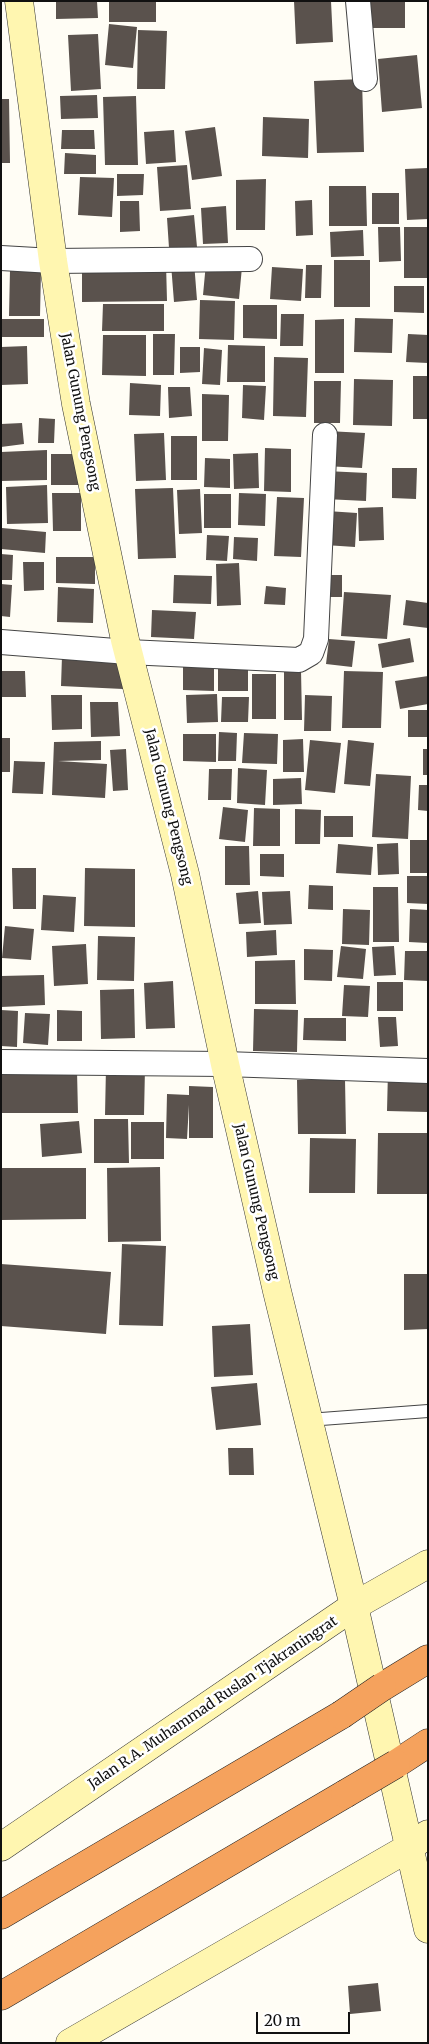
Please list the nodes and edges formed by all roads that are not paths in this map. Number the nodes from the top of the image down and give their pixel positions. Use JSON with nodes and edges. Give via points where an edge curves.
{"nodes":[{"id":1,"x":19,"y":1,"type":"edge"},
{"id":2,"x":358,"y":1,"type":"edge"},
{"id":3,"x":364,"y":79,"type":"dead end"},
{"id":4,"x":1,"y":258,"type":"edge"},
{"id":5,"x":250,"y":259,"type":"dead end"},
{"id":6,"x":53,"y":261,"type":"junction"},
{"id":7,"x":325,"y":435,"type":"dead end"},
{"id":8,"x":1,"y":642,"type":"edge"},
{"id":9,"x":128,"y":652,"type":"junction"},
{"id":10,"x":1,"y":1062,"type":"edge"},
{"id":11,"x":225,"y":1064,"type":"junction"},
{"id":12,"x":428,"y":1071,"type":"edge"},
{"id":13,"x":428,"y":1411,"type":"edge"},
{"id":14,"x":308,"y":1420,"type":"junction"},
{"id":15,"x":428,"y":1564,"type":"edge"},
{"id":16,"x":354,"y":1606,"type":"junction"},
{"id":17,"x":428,"y":1659,"type":"edge"},
{"id":18,"x":428,"y":1743,"type":"edge"},
{"id":19,"x":419,"y":1841,"type":"edge"},
{"id":20,"x":1,"y":1847,"type":"edge"},
{"id":21,"x":1,"y":1916,"type":"edge"},
{"id":22,"x":428,"y":1929,"type":"edge"},
{"id":23,"x":1,"y":1996,"type":"edge"},
{"id":24,"x":70,"y":2043,"type":"edge"}],
"edges":[{"from":1,"to":6,"type":"street","name":"Jalan Gunung Pengsong"},
{"from":2,"to":3,"type":"street"},
{"from":4,"to":6,"type":"street"},
{"from":5,"to":6,"type":"street"},
{"from":6,"to":9,"type":"street","name":"Jalan Gunung Pengsong","via":[[76,404]]},
{"from":7,"to":9,"type":"street","via":[[316,639],[311,653],[298,660]]},
{"from":8,"to":9,"type":"street"},
{"from":9,"to":11,"type":"street","name":"Jalan Gunung Pengsong","via":[[185,874]]},
{"from":10,"to":11,"type":"street"},
{"from":11,"to":12,"type":"street"},
{"from":11,"to":14,"type":"street","name":"Jalan Gunung Pengsong"},
{"from":13,"to":14,"type":"lane"},
{"from":14,"to":16,"type":"street","name":"Jalan Gunung Pengsong"},
{"from":15,"to":16,"type":"street","name":"Jalan R.A. Muhammad Ruslan Tjakraningrat"},
{"from":16,"to":19,"type":"street","name":"Jalan Gunung Pengsong"},
{"from":16,"to":20,"type":"street","name":"Jalan R.A. Muhammad Ruslan Tjakraningrat"},
{"from":17,"to":21,"type":"highway","bridge":true,"via":[[341,1715]]},
{"from":18,"to":23,"type":"highway","bridge":true},
{"from":19,"to":22,"type":"street","name":"Jalan Gunung Pengsong"},
{"from":19,"to":24,"type":"street"}]}
